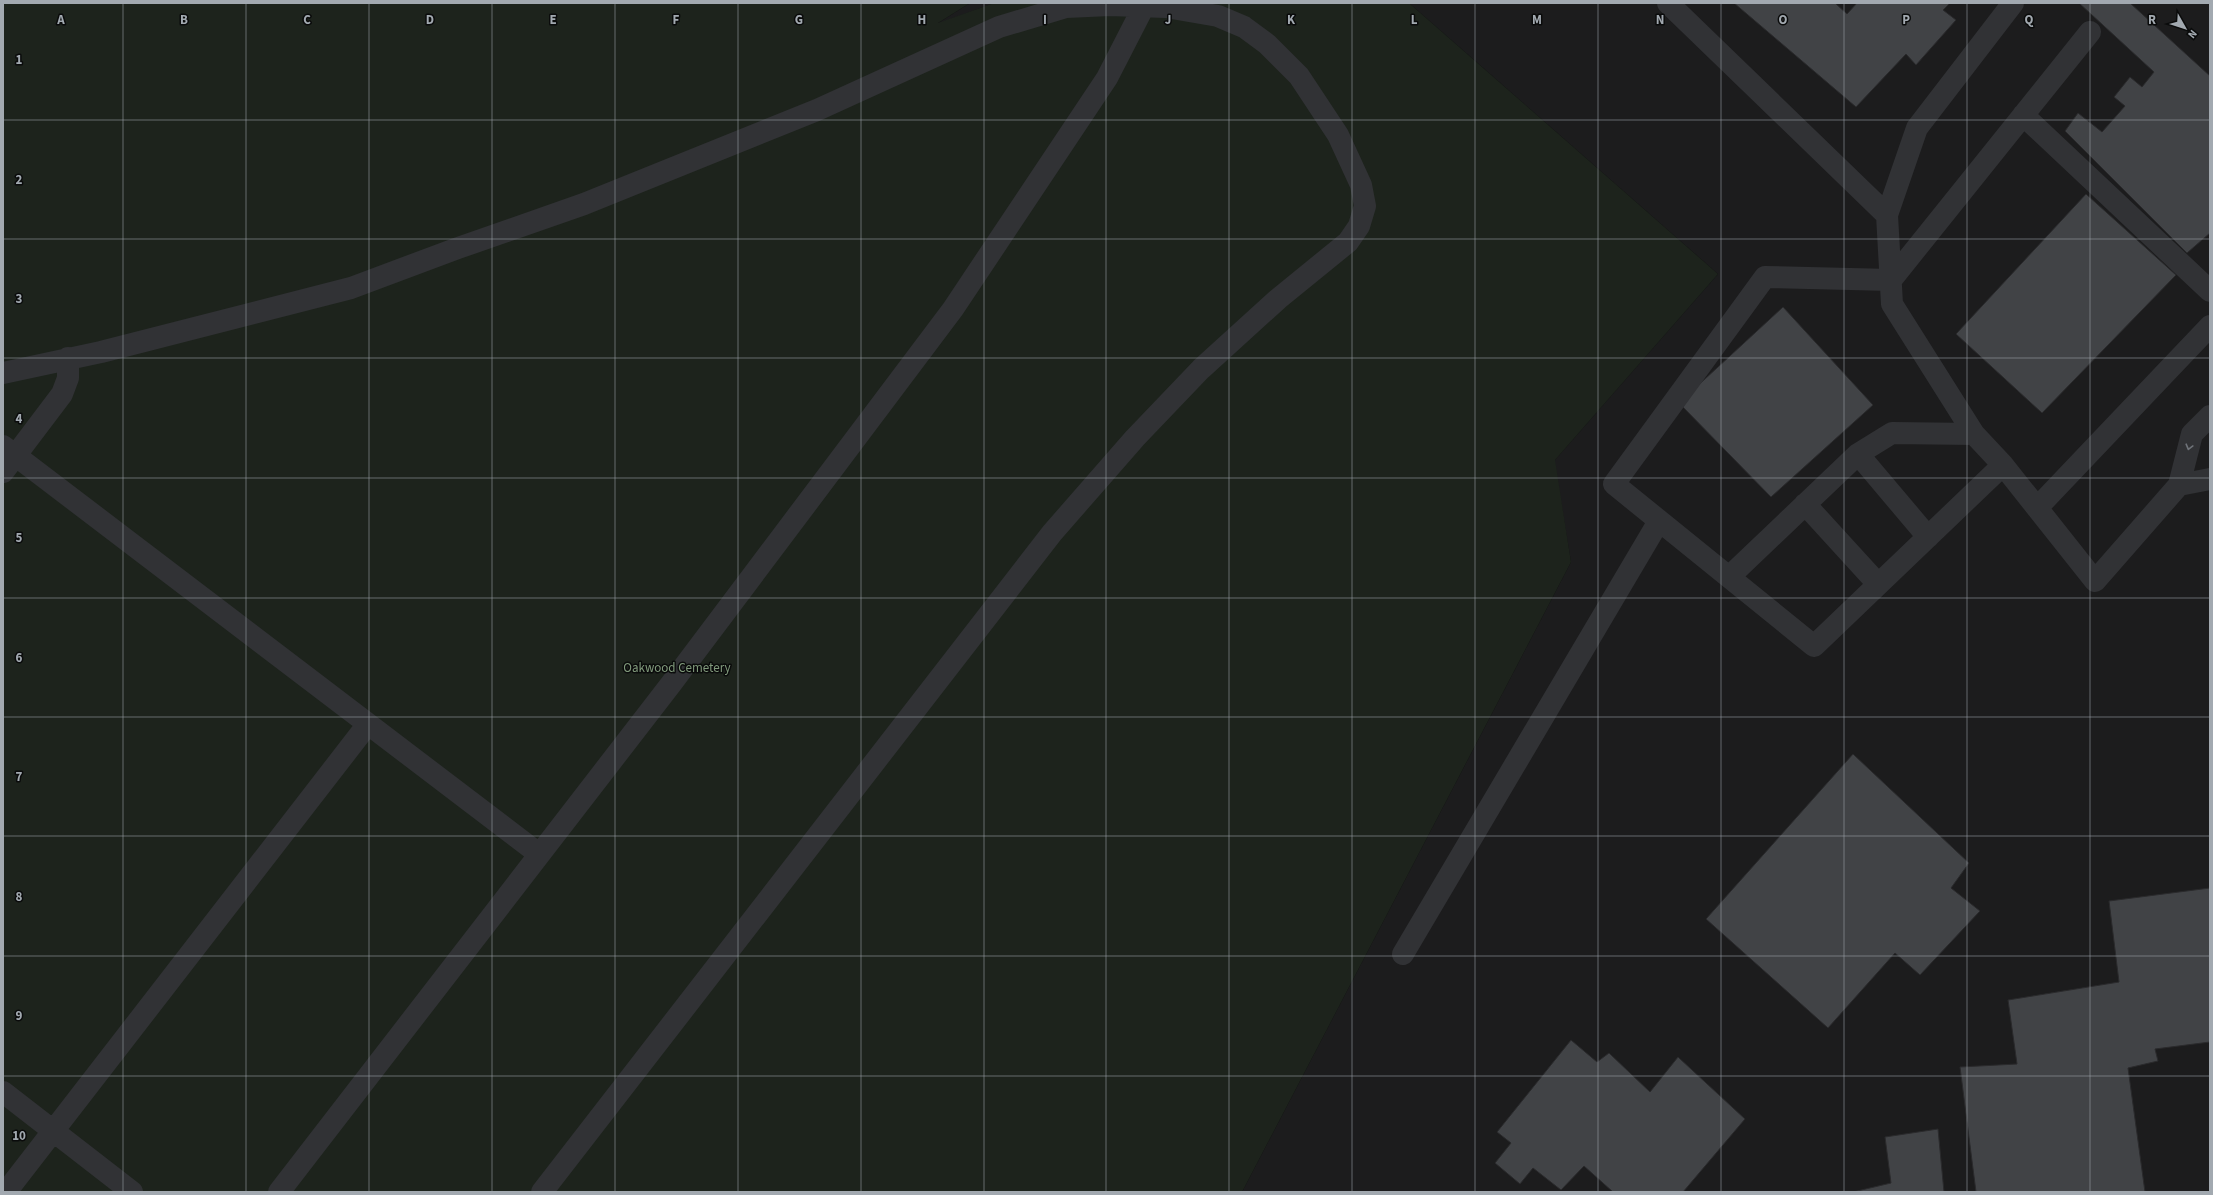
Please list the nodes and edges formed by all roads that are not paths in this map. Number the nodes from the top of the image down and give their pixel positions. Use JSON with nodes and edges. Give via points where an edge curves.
{"nodes":[{"id":1,"x":1668,"y":3,"type":"edge"},
{"id":2,"x":2013,"y":3,"type":"edge"},
{"id":3,"x":1144,"y":6,"type":"junction"},
{"id":4,"x":2090,"y":32,"type":"dead end"},
{"id":5,"x":2023,"y":115,"type":"junction"},
{"id":6,"x":1886,"y":215,"type":"junction"},
{"id":7,"x":1891,"y":280,"type":"junction"},
{"id":8,"x":2210,"y":291,"type":"edge"},
{"id":9,"x":2210,"y":326,"type":"edge"},
{"id":10,"x":68,"y":358,"type":"junction"},
{"id":11,"x":3,"y":373,"type":"edge"},
{"id":12,"x":2210,"y":416,"type":"edge"},
{"id":13,"x":1974,"y":434,"type":"junction"},
{"id":14,"x":1858,"y":454,"type":"junction"},
{"id":15,"x":7,"y":458,"type":"edge"},
{"id":16,"x":2003,"y":465,"type":"junction"},
{"id":17,"x":2210,"y":479,"type":"edge"},
{"id":18,"x":2179,"y":485,"type":"junction"},
{"id":19,"x":1805,"y":504,"type":"junction"},
{"id":20,"x":2037,"y":508,"type":"junction"},
{"id":21,"x":1660,"y":521,"type":"junction"},
{"id":22,"x":1928,"y":537,"type":"junction"},
{"id":23,"x":1729,"y":577,"type":"junction"},
{"id":24,"x":1878,"y":584,"type":"junction"},
{"id":25,"x":368,"y":724,"type":"junction"},
{"id":26,"x":539,"y":854,"type":"junction"},
{"id":27,"x":1403,"y":954,"type":"dead end"},
{"id":28,"x":3,"y":1092,"type":"edge"},
{"id":29,"x":53,"y":1131,"type":"junction"},
{"id":30,"x":6,"y":1192,"type":"edge"},
{"id":31,"x":132,"y":1192,"type":"edge"},
{"id":32,"x":279,"y":1192,"type":"edge"},
{"id":33,"x":542,"y":1192,"type":"edge"}],
"edges":[{"from":1,"to":6,"type":"lane"},
{"from":2,"to":6,"type":"lane","via":[[1917,128]]},
{"from":3,"to":10,"type":"lane","via":[[1066,7],[999,28],[817,110],[635,184],[351,288]]},
{"from":3,"to":26,"type":"lane","via":[[1107,78],[953,309],[676,678]]},
{"from":3,"to":33,"type":"lane","via":[[1218,16],[1244,27],[1267,44],[1299,76],[1338,135],[1361,185],[1365,206],[1359,226],[1348,242],[1278,299],[1201,369],[1135,438],[1052,534]]},
{"from":4,"to":5,"type":"lane"},
{"from":5,"to":7,"type":"lane"},
{"from":5,"to":8,"type":"lane"},
{"from":6,"to":7,"type":"lane"},
{"from":7,"to":13,"type":"lane","via":[[1892,304]]},
{"from":7,"to":21,"type":"lane","via":[[1765,277],[1614,484]]},
{"from":9,"to":20,"type":"lane"},
{"from":10,"to":11,"type":"lane"},
{"from":10,"to":15,"type":"lane","via":[[68,378],[62,394]]},
{"from":12,"to":18,"type":"lane","one_way":true,"via":[[2192,434]]},
{"from":13,"to":14,"type":"lane","via":[[1892,433]]},
{"from":13,"to":16,"type":"lane"},
{"from":14,"to":19,"type":"lane"},
{"from":14,"to":22,"type":"lane"},
{"from":15,"to":25,"type":"lane"},
{"from":16,"to":20,"type":"lane"},
{"from":16,"to":22,"type":"lane"},
{"from":17,"to":18,"type":"lane"},
{"from":18,"to":20,"type":"lane","via":[[2095,581]]},
{"from":19,"to":23,"type":"lane"},
{"from":19,"to":24,"type":"lane"},
{"from":21,"to":23,"type":"lane"},
{"from":21,"to":27,"type":"lane"},
{"from":22,"to":24,"type":"lane"},
{"from":23,"to":24,"type":"lane","via":[[1814,646]]},
{"from":25,"to":26,"type":"lane"},
{"from":25,"to":29,"type":"lane"},
{"from":26,"to":32,"type":"lane"},
{"from":28,"to":29,"type":"lane"},
{"from":29,"to":30,"type":"lane"},
{"from":29,"to":31,"type":"lane"}]}
